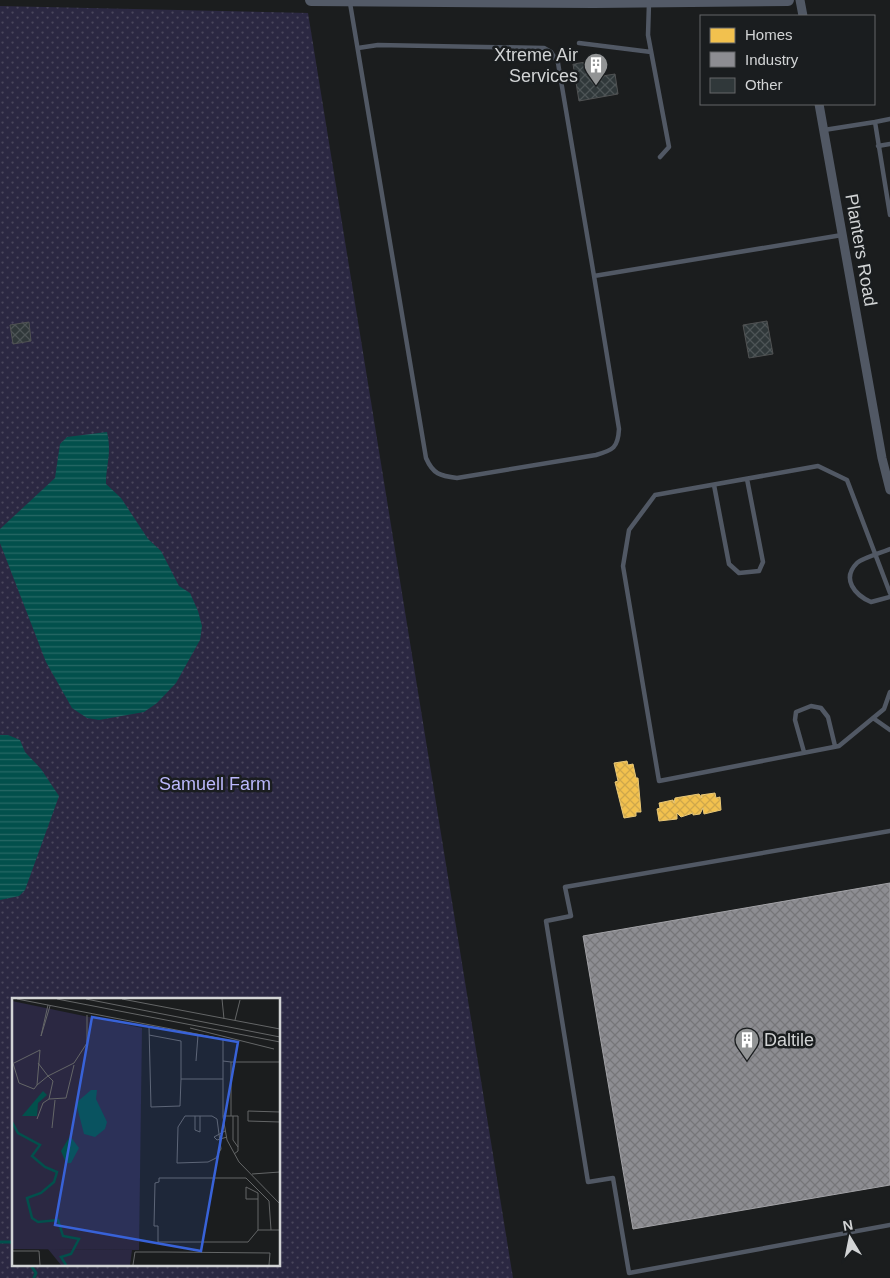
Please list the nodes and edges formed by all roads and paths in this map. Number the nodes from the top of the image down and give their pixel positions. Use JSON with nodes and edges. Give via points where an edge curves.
{"nodes":[{"id":1,"x":311,"y":0,"type":"edge"},
{"id":2,"x":350,"y":0,"type":"edge"},
{"id":3,"x":788,"y":0,"type":"edge"},
{"id":4,"x":800,"y":0,"type":"edge"},
{"id":5,"x":648,"y":2,"type":"junction"},
{"id":6,"x":803,"y":15,"type":"edge"},
{"id":7,"x":579,"y":43,"type":"dead end"},
{"id":8,"x":358,"y":48,"type":"junction"},
{"id":9,"x":651,"y":52,"type":"junction"},
{"id":10,"x":819,"y":105,"type":"edge"},
{"id":11,"x":890,"y":119,"type":"edge"},
{"id":12,"x":874,"y":122,"type":"junction"},
{"id":13,"x":823,"y":130,"type":"junction"},
{"id":14,"x":890,"y":144,"type":"edge"},
{"id":15,"x":878,"y":146,"type":"junction"},
{"id":16,"x":660,"y":157,"type":"dead end"},
{"id":17,"x":890,"y":215,"type":"edge"},
{"id":18,"x":842,"y":235,"type":"junction"},
{"id":19,"x":594,"y":276,"type":"junction"},
{"id":20,"x":886,"y":455,"type":"edge"},
{"id":21,"x":747,"y":479,"type":"junction"},
{"id":22,"x":714,"y":485,"type":"junction"},
{"id":23,"x":890,"y":490,"type":"edge"},
{"id":24,"x":890,"y":549,"type":"edge"},
{"id":25,"x":875,"y":556,"type":"junction"},
{"id":26,"x":890,"y":595,"type":"edge"},
{"id":27,"x":890,"y":692,"type":"edge"},
{"id":28,"x":873,"y":718,"type":"junction"},
{"id":29,"x":890,"y":730,"type":"edge"},
{"id":30,"x":835,"y":746,"type":"junction"},
{"id":31,"x":804,"y":752,"type":"junction"},
{"id":32,"x":890,"y":831,"type":"edge"},
{"id":33,"x":890,"y":1225,"type":"edge"}],
"edges":[{"from":1,"to":2,"type":"main road"},
{"from":2,"to":5,"type":"main road"},
{"from":2,"to":8,"type":"lane"},
{"from":3,"to":5,"type":"main road"},
{"from":4,"to":6,"type":"street"},
{"from":5,"to":9,"type":"lane"},
{"from":7,"to":9,"type":"lane"},
{"from":8,"to":19,"type":"lane","via":[[378,45],[544,48],[551,52],[558,63]]},
{"from":8,"to":19,"type":"lane","via":[[426,458],[431,470],[457,478],[596,454],[610,450],[618,442],[619,429]]},
{"from":9,"to":16,"type":"lane","via":[[669,147]]},
{"from":10,"to":13,"type":"street","name":"Planters Road"},
{"from":11,"to":12,"type":"lane"},
{"from":12,"to":13,"type":"lane"},
{"from":12,"to":15,"type":"lane"},
{"from":13,"to":18,"type":"street","name":"Planters Road"},
{"from":14,"to":15,"type":"lane"},
{"from":15,"to":17,"type":"lane"},
{"from":18,"to":19,"type":"lane"},
{"from":18,"to":20,"type":"street","name":"Planters Road"},
{"from":20,"to":23,"type":"street","name":"Planters Road"},
{"from":21,"to":22,"type":"lane"},
{"from":21,"to":22,"type":"lane","via":[[763,562],[759,571],[740,573],[729,564]]},
{"from":21,"to":25,"type":"lane","via":[[818,466],[847,480]]},
{"from":22,"to":31,"type":"lane","via":[[655,495],[629,530],[623,566],[659,780]]},
{"from":24,"to":25,"type":"lane"},
{"from":25,"to":26,"type":"lane"},
{"from":25,"to":26,"type":"lane","via":[[858,562],[851,574],[852,586],[858,596],[871,602]]},
{"from":27,"to":28,"type":"lane","via":[[884,709]]},
{"from":28,"to":29,"type":"lane"},
{"from":28,"to":30,"type":"lane","via":[[840,746]]},
{"from":30,"to":31,"type":"lane"},
{"from":30,"to":31,"type":"lane","via":[[828,717],[821,708],[811,706],[796,712],[795,720]]},
{"from":32,"to":33,"type":"lane","via":[[566,887],[571,916],[546,921],[588,1182],[613,1178],[629,1273]]}]}
